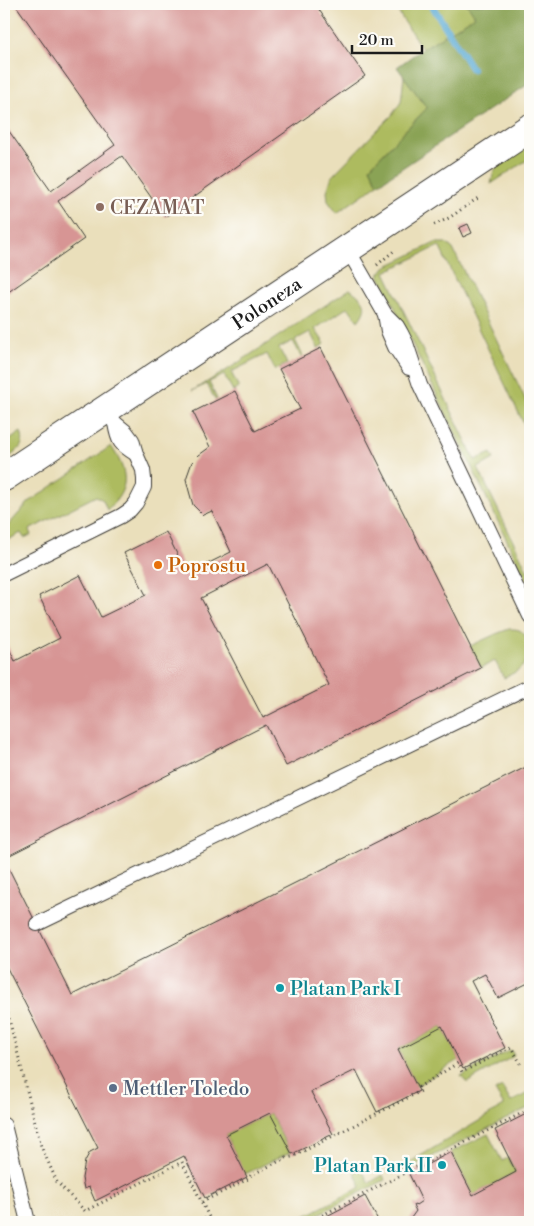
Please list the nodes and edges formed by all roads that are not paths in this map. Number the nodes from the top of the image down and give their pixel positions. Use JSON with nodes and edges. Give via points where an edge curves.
{"nodes":[{"id":1,"x":530,"y":128,"type":"edge"},
{"id":2,"x":348,"y":250,"type":"junction"},
{"id":3,"x":110,"y":417,"type":"junction"},
{"id":4,"x":4,"y":477,"type":"edge"},
{"id":5,"x":4,"y":574,"type":"edge"},
{"id":6,"x":530,"y":616,"type":"edge"},
{"id":7,"x":530,"y":686,"type":"edge"},
{"id":8,"x":37,"y":924,"type":"dead end"},
{"id":9,"x":4,"y":1125,"type":"edge"},
{"id":10,"x":28,"y":1222,"type":"edge"}],
"edges":[{"from":1,"to":2,"type":"street","name":"Poloneza"},
{"from":2,"to":3,"type":"street","name":"Poloneza"},
{"from":2,"to":6,"type":"lane","via":[[385,314],[395,347],[420,385]]},
{"from":3,"to":4,"type":"street","name":"Poloneza"},
{"from":3,"to":5,"type":"lane","via":[[117,437],[123,446],[136,454],[143,470],[144,487],[136,502],[121,516]]},
{"from":7,"to":8,"type":"lane"},
{"from":9,"to":10,"type":"lane"}]}
